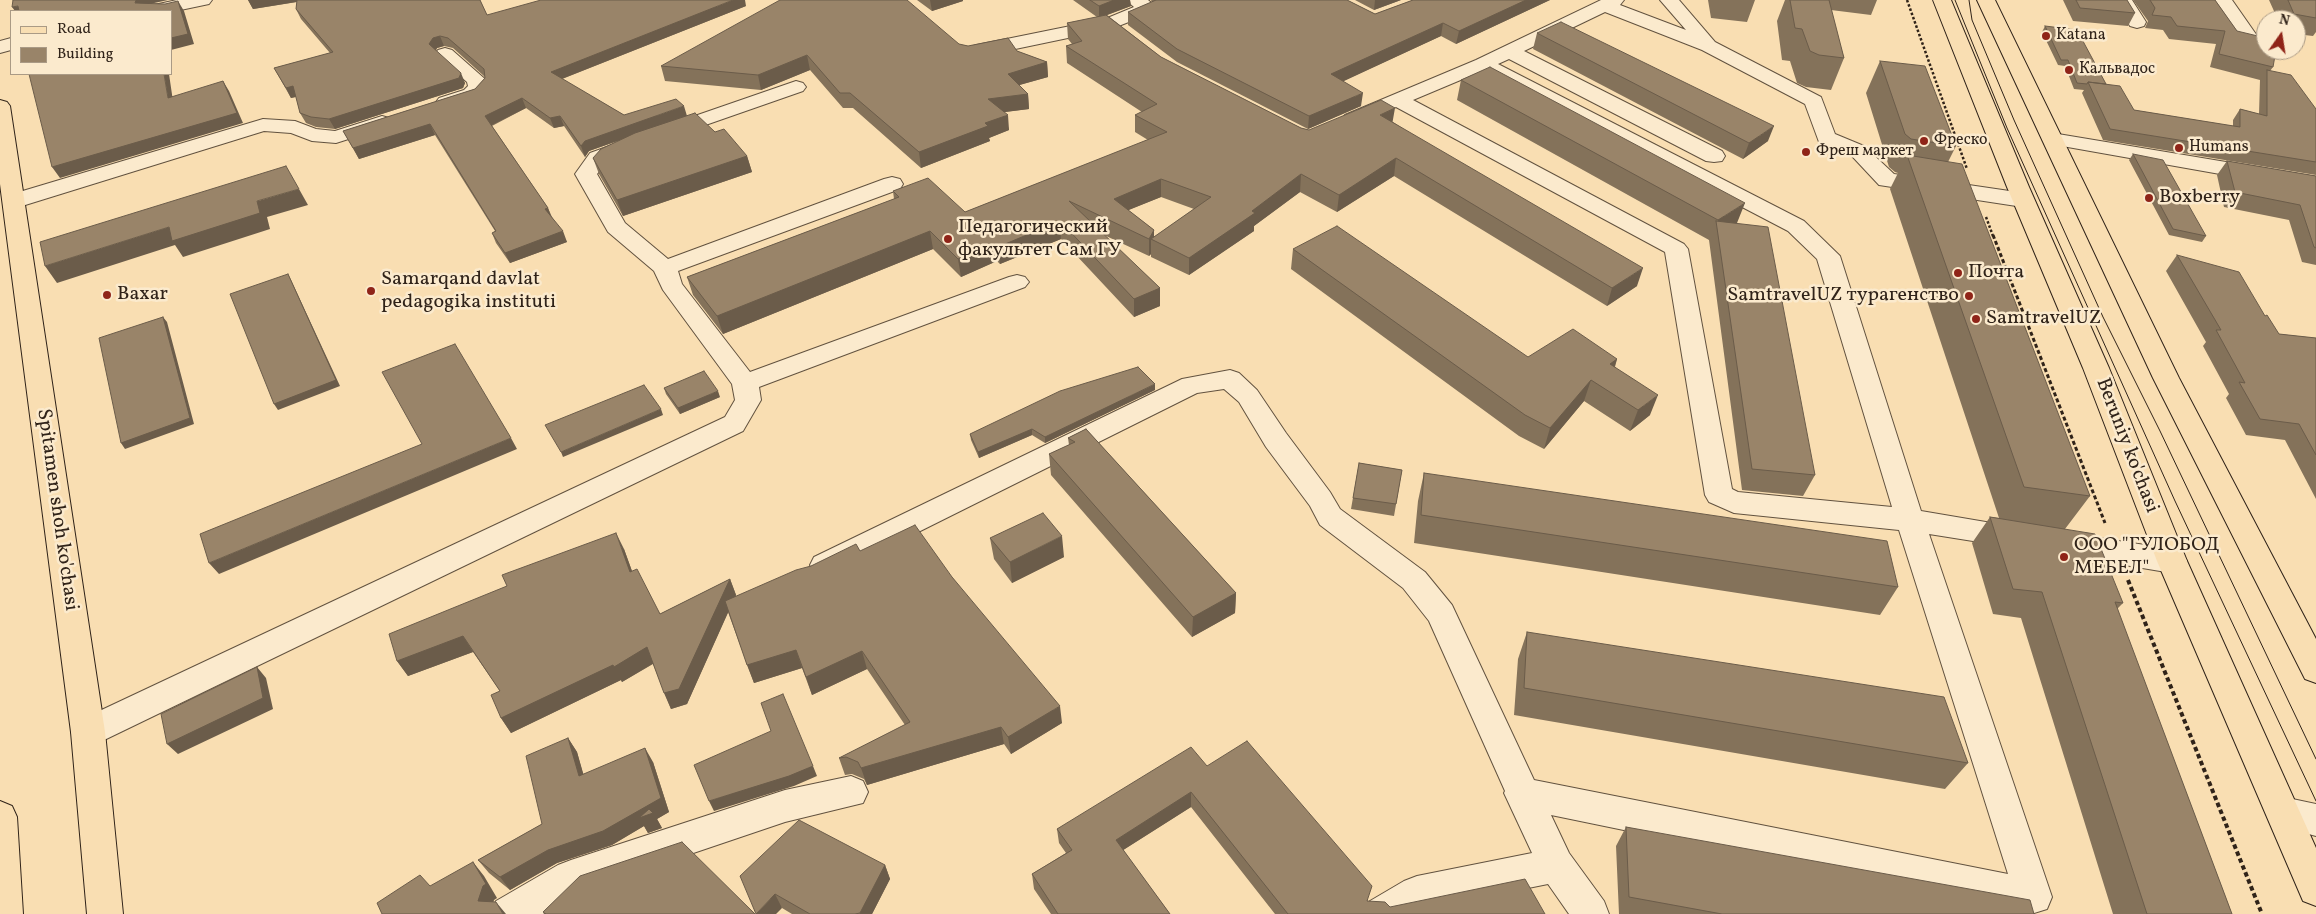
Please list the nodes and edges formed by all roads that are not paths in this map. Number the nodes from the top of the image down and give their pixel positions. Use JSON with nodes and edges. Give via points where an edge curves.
{"nodes":[{"id":1,"x":204,"y":0,"type":"edge"},
{"id":2,"x":1135,"y":0,"type":"edge"},
{"id":3,"x":1669,"y":0,"type":"edge"},
{"id":4,"x":1942,"y":0,"type":"edge"},
{"id":5,"x":1986,"y":0,"type":"edge"},
{"id":6,"x":2123,"y":0,"type":"edge"},
{"id":7,"x":2223,"y":0,"type":"edge"},
{"id":8,"x":1610,"y":2,"type":"edge"},
{"id":9,"x":156,"y":10,"type":"edge"},
{"id":10,"x":2136,"y":22,"type":"edge"},
{"id":11,"x":1112,"y":23,"type":"junction"},
{"id":12,"x":1133,"y":40,"type":"edge"},
{"id":13,"x":2251,"y":40,"type":"edge"},
{"id":14,"x":1709,"y":46,"type":"junction"},
{"id":15,"x":965,"y":50,"type":"edge"},
{"id":16,"x":1510,"y":51,"type":"junction"},
{"id":17,"x":445,"y":54,"type":"dead end"},
{"id":18,"x":1483,"y":64,"type":"junction"},
{"id":19,"x":796,"y":87,"type":"dead end"},
{"id":20,"x":1397,"y":99,"type":"junction"},
{"id":21,"x":0,"y":106,"type":"edge"},
{"id":22,"x":426,"y":108,"type":"edge"},
{"id":23,"x":399,"y":117,"type":"edge"},
{"id":24,"x":1334,"y":127,"type":"edge"},
{"id":25,"x":2052,"y":139,"type":"junction"},
{"id":26,"x":1714,"y":156,"type":"dead end"},
{"id":27,"x":892,"y":184,"type":"dead end"},
{"id":28,"x":2316,"y":184,"type":"edge"},
{"id":29,"x":2024,"y":200,"type":"junction"},
{"id":30,"x":14,"y":201,"type":"junction"},
{"id":31,"x":665,"y":268,"type":"junction"},
{"id":32,"x":1018,"y":282,"type":"dead end"},
{"id":33,"x":745,"y":383,"type":"junction"},
{"id":34,"x":1910,"y":520,"type":"junction"},
{"id":35,"x":2172,"y":561,"type":"junction"},
{"id":36,"x":805,"y":575,"type":"edge"},
{"id":37,"x":2316,"y":670,"type":"edge"},
{"id":38,"x":88,"y":732,"type":"junction"},
{"id":39,"x":851,"y":792,"type":"dead end"},
{"id":40,"x":1521,"y":793,"type":"junction"},
{"id":41,"x":2283,"y":814,"type":"junction"},
{"id":42,"x":0,"y":816,"type":"edge"},
{"id":43,"x":2316,"y":820,"type":"edge"},
{"id":44,"x":1556,"y":864,"type":"junction"},
{"id":45,"x":2316,"y":889,"type":"edge"},
{"id":46,"x":5,"y":914,"type":"edge"},
{"id":47,"x":105,"y":914,"type":"edge"},
{"id":48,"x":509,"y":914,"type":"edge"},
{"id":49,"x":1383,"y":914,"type":"edge"},
{"id":50,"x":1591,"y":914,"type":"edge"}],
"edges":[{"from":1,"to":9,"type":"street"},
{"from":2,"to":11,"type":"street","via":[[1148,8]]},
{"from":3,"to":14,"type":"street"},
{"from":4,"to":29,"type":"main road","name":"Beruniy ko'chasi"},
{"from":5,"to":25,"type":"main road"},
{"from":6,"to":10,"type":"street"},
{"from":7,"to":13,"type":"street"},
{"from":8,"to":14,"type":"street"},
{"from":8,"to":16,"type":"street"},
{"from":11,"to":12,"type":"street"},
{"from":11,"to":15,"type":"street"},
{"from":14,"to":29,"type":"street","via":[[1814,101],[1826,138],[1857,150],[1887,180]]},
{"from":16,"to":18,"type":"street"},
{"from":16,"to":26,"type":"street"},
{"from":17,"to":22,"type":"street","via":[[476,80],[478,87],[471,94]]},
{"from":18,"to":20,"type":"street"},
{"from":18,"to":34,"type":"street","via":[[1796,226],[1828,256]]},
{"from":19,"to":31,"type":"street","via":[[634,143],[598,158],[586,174],[616,227]]},
{"from":20,"to":24,"type":"street"},
{"from":20,"to":34,"type":"street","via":[[1676,249],[1719,495],[1734,502]]},
{"from":21,"to":30,"type":"main road","name":"Spitamen shoh ko'chasi"},
{"from":23,"to":30,"type":"street","via":[[336,137],[312,135],[294,127],[263,125]]},
{"from":25,"to":28,"type":"street"},
{"from":25,"to":37,"type":"main road","via":[[2166,378]]},
{"from":27,"to":31,"type":"street"},
{"from":29,"to":35,"type":"main road","name":"Beruniy ko'chasi","via":[[2096,368]]},
{"from":30,"to":38,"type":"main road","name":"Spitamen shoh ko'chasi"},
{"from":31,"to":33,"type":"street","via":[[671,285]]},
{"from":32,"to":33,"type":"street"},
{"from":33,"to":38,"type":"street","via":[[748,400],[734,424]]},
{"from":34,"to":35,"type":"street"},
{"from":34,"to":40,"type":"street","via":[[2034,897]]},
{"from":35,"to":41,"type":"main road","name":"Beruniy ko'chasi"},
{"from":36,"to":40,"type":"street","via":[[1191,385],[1230,379],[1248,396],[1330,517],[1414,580],[1441,614]]},
{"from":38,"to":47,"type":"main road","name":"Spitamen shoh ko'chasi"},
{"from":39,"to":48,"type":"street","via":[[786,806],[571,877]]},
{"from":40,"to":44,"type":"street"},
{"from":41,"to":43,"type":"street"},
{"from":41,"to":45,"type":"main road","name":"Beruniy ko'chasi"},
{"from":42,"to":46,"type":"main road"},
{"from":44,"to":49,"type":"street","via":[[1417,892]]},
{"from":44,"to":50,"type":"street"}]}
